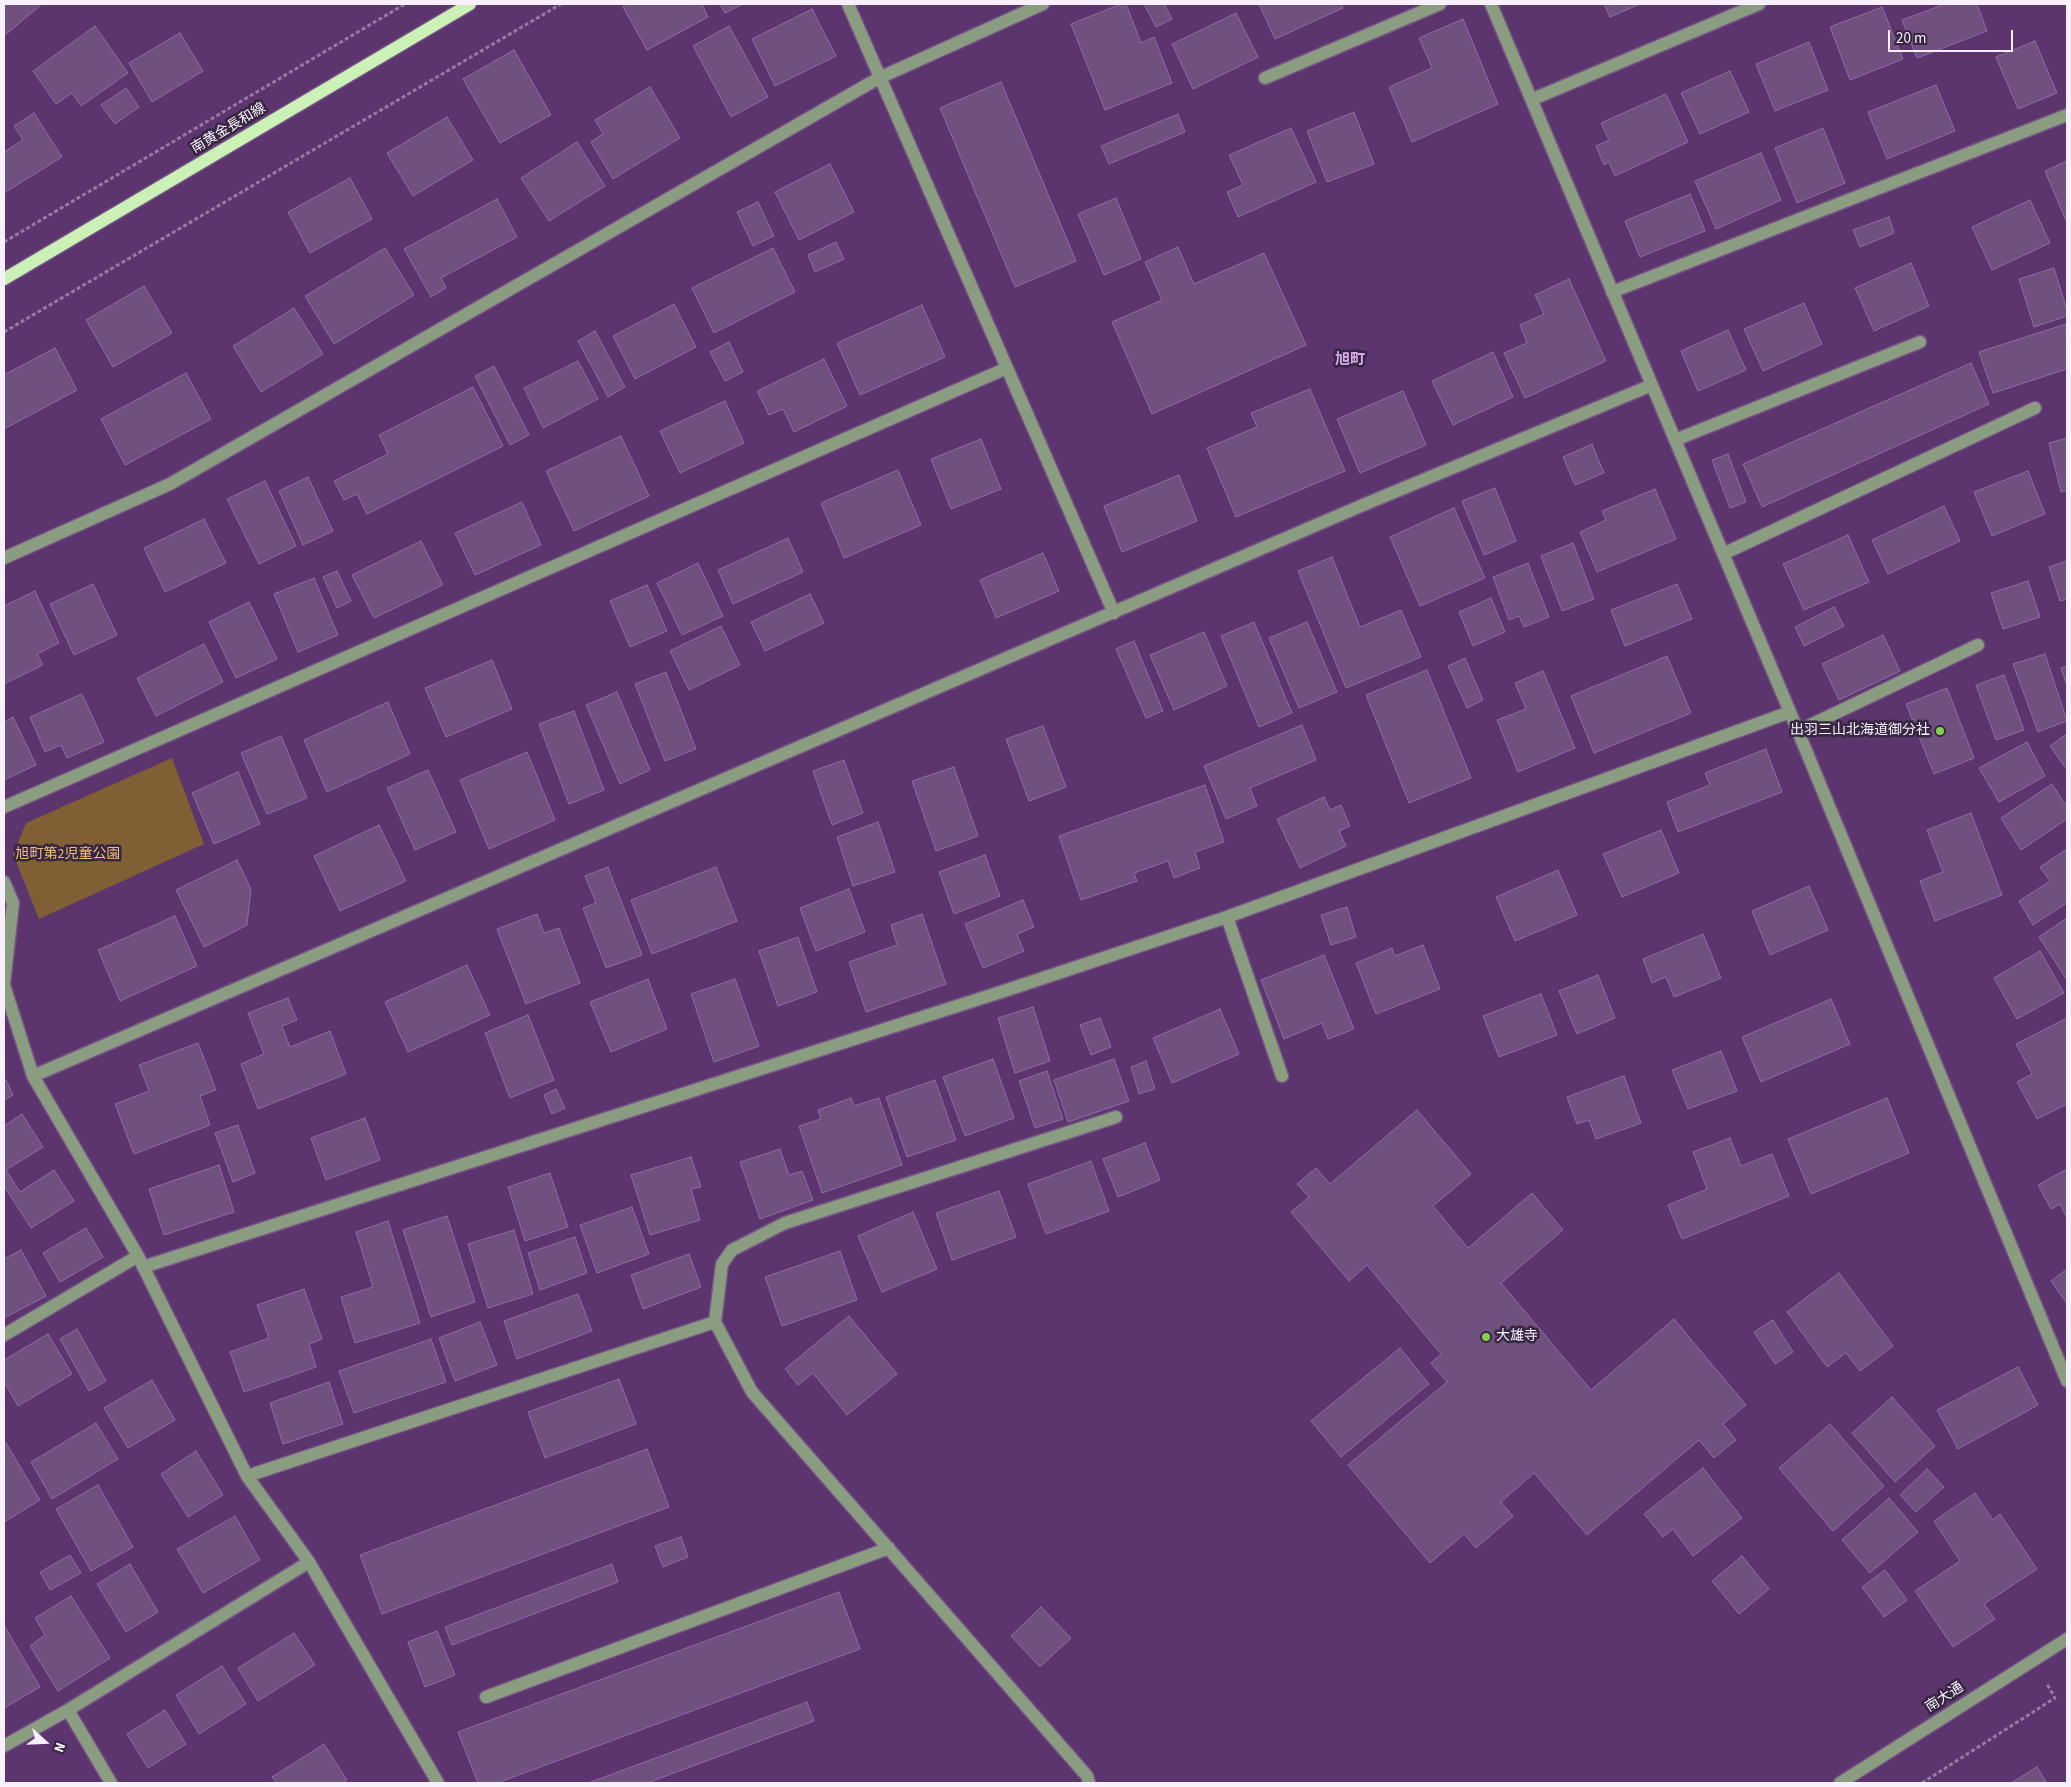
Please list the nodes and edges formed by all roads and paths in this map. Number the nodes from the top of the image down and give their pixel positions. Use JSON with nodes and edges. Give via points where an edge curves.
{"nodes":[{"id":1,"x":405,"y":4,"type":"edge"},
{"id":2,"x":470,"y":4,"type":"edge"},
{"id":3,"x":561,"y":4,"type":"edge"},
{"id":4,"x":848,"y":4,"type":"edge"},
{"id":5,"x":1043,"y":4,"type":"edge"},
{"id":6,"x":1440,"y":4,"type":"edge"},
{"id":7,"x":1491,"y":4,"type":"edge"},
{"id":8,"x":1759,"y":4,"type":"edge"},
{"id":9,"x":879,"y":78,"type":"junction"},
{"id":10,"x":1266,"y":78,"type":"dead end"},
{"id":11,"x":1533,"y":99,"type":"junction"},
{"id":12,"x":2067,"y":115,"type":"edge"},
{"id":13,"x":4,"y":242,"type":"edge"},
{"id":14,"x":4,"y":279,"type":"edge"},
{"id":15,"x":1612,"y":292,"type":"junction"},
{"id":16,"x":4,"y":332,"type":"edge"},
{"id":17,"x":1920,"y":342,"type":"dead end"},
{"id":18,"x":1007,"y":368,"type":"junction"},
{"id":19,"x":1652,"y":384,"type":"junction"},
{"id":20,"x":2035,"y":408,"type":"dead end"},
{"id":21,"x":1675,"y":440,"type":"junction"},
{"id":22,"x":1724,"y":554,"type":"junction"},
{"id":23,"x":4,"y":558,"type":"edge"},
{"id":24,"x":1114,"y":613,"type":"junction"},
{"id":25,"x":1978,"y":645,"type":"dead end"},
{"id":26,"x":1790,"y":712,"type":"junction"},
{"id":27,"x":1798,"y":731,"type":"junction"},
{"id":28,"x":4,"y":807,"type":"edge"},
{"id":29,"x":4,"y":882,"type":"edge"},
{"id":30,"x":1227,"y":917,"type":"junction"},
{"id":31,"x":6,"y":950,"type":"edge"},
{"id":32,"x":4,"y":985,"type":"edge"},
{"id":33,"x":33,"y":1076,"type":"junction"},
{"id":34,"x":1282,"y":1076,"type":"dead end"},
{"id":35,"x":1116,"y":1117,"type":"dead end"},
{"id":36,"x":140,"y":1262,"type":"junction"},
{"id":37,"x":715,"y":1322,"type":"junction"},
{"id":38,"x":4,"y":1335,"type":"edge"},
{"id":39,"x":2067,"y":1381,"type":"edge"},
{"id":40,"x":247,"y":1476,"type":"junction"},
{"id":41,"x":889,"y":1548,"type":"junction"},
{"id":42,"x":309,"y":1562,"type":"junction"},
{"id":43,"x":2067,"y":1639,"type":"edge"},
{"id":44,"x":2034,"y":1659,"type":"junction"},
{"id":45,"x":486,"y":1697,"type":"dead end"},
{"id":46,"x":68,"y":1710,"type":"junction"},
{"id":47,"x":4,"y":1746,"type":"edge"},
{"id":48,"x":111,"y":1783,"type":"edge"},
{"id":49,"x":438,"y":1783,"type":"edge"},
{"id":50,"x":1089,"y":1783,"type":"edge"},
{"id":51,"x":1840,"y":1783,"type":"edge"},
{"id":52,"x":1922,"y":1783,"type":"edge"}],
"edges":[{"from":1,"to":13,"type":"path"},
{"from":2,"to":14,"type":"main road","name":"南黄金長和線"},
{"from":3,"to":16,"type":"path"},
{"from":4,"to":9,"type":"street"},
{"from":5,"to":9,"type":"street"},
{"from":6,"to":10,"type":"street"},
{"from":7,"to":11,"type":"street"},
{"from":8,"to":11,"type":"street"},
{"from":9,"to":18,"type":"street"},
{"from":9,"to":23,"type":"street","via":[[170,484]]},
{"from":11,"to":15,"type":"street"},
{"from":12,"to":15,"type":"street"},
{"from":15,"to":19,"type":"street"},
{"from":17,"to":21,"type":"street"},
{"from":18,"to":24,"type":"street"},
{"from":18,"to":28,"type":"street"},
{"from":19,"to":21,"type":"street"},
{"from":19,"to":24,"type":"street"},
{"from":20,"to":22,"type":"street"},
{"from":21,"to":22,"type":"street"},
{"from":22,"to":26,"type":"street"},
{"from":24,"to":33,"type":"street"},
{"from":25,"to":27,"type":"street"},
{"from":26,"to":27,"type":"street"},
{"from":26,"to":30,"type":"street"},
{"from":27,"to":39,"type":"street"},
{"from":29,"to":31,"type":"street","via":[[14,903]]},
{"from":30,"to":34,"type":"street"},
{"from":30,"to":36,"type":"street","via":[[1004,991]]},
{"from":31,"to":32,"type":"street"},
{"from":32,"to":33,"type":"street"},
{"from":33,"to":36,"type":"street"},
{"from":35,"to":37,"type":"street","via":[[786,1223],[732,1250],[722,1264]]},
{"from":36,"to":38,"type":"street"},
{"from":36,"to":40,"type":"street"},
{"from":37,"to":40,"type":"street"},
{"from":37,"to":41,"type":"street","via":[[752,1392]]},
{"from":40,"to":42,"type":"street"},
{"from":41,"to":45,"type":"street"},
{"from":41,"to":50,"type":"street","via":[[1088,1776]]},
{"from":42,"to":46,"type":"street"},
{"from":42,"to":49,"type":"street"},
{"from":43,"to":44,"type":"street","name":"南大通"},
{"from":44,"to":51,"type":"street","name":"南大通"},
{"from":44,"to":52,"type":"path","via":[[2055,1698]]},
{"from":46,"to":47,"type":"street"},
{"from":46,"to":48,"type":"street"}]}
